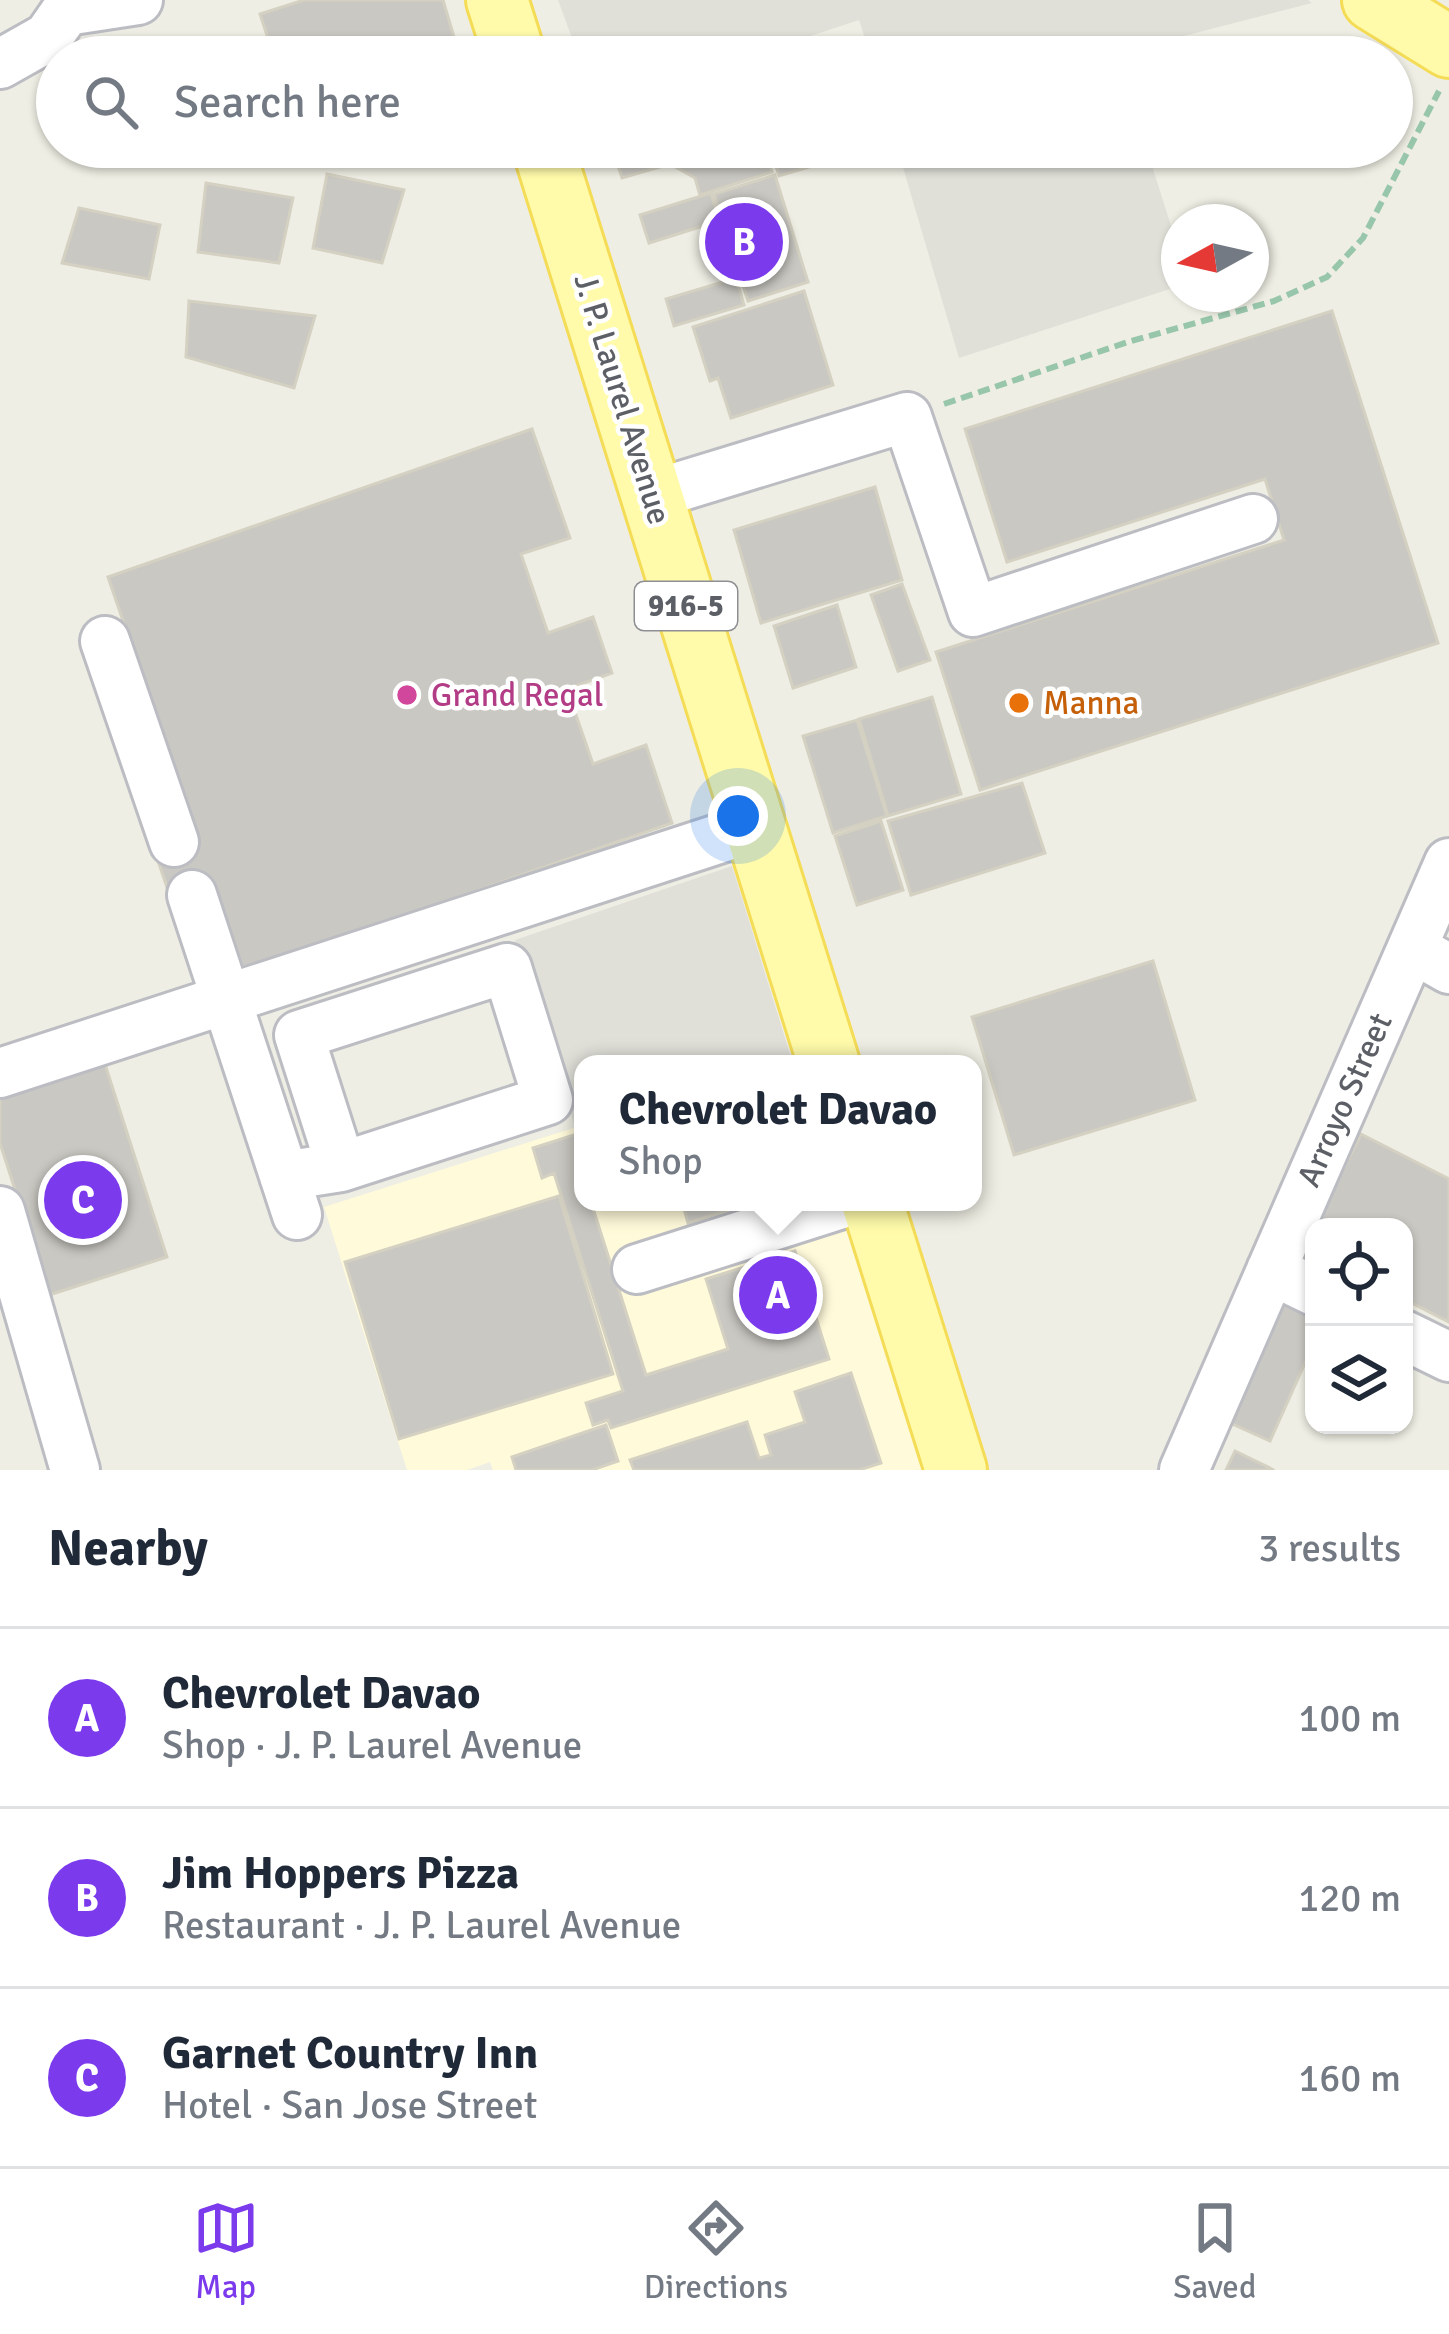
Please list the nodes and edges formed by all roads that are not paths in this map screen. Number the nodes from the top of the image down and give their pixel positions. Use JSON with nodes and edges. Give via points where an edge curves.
{"nodes":[{"id":1,"x":138,"y":0,"type":"edge"},
{"id":2,"x":497,"y":0,"type":"edge"},
{"id":3,"x":1373,"y":0,"type":"edge"},
{"id":4,"x":49,"y":36,"type":"edge"},
{"id":5,"x":508,"y":36,"type":"edge"},
{"id":6,"x":36,"y":44,"type":"edge"},
{"id":7,"x":1449,"y":47,"type":"edge"},
{"id":8,"x":0,"y":64,"type":"edge"},
{"id":9,"x":550,"y":168,"type":"edge"},
{"id":10,"x":652,"y":495,"type":"junction"},
{"id":11,"x":1253,"y":519,"type":"dead end"},
{"id":12,"x":104,"y":641,"type":"dead end"},
{"id":13,"x":755,"y":826,"type":"junction"},
{"id":14,"x":174,"y":842,"type":"dead end"},
{"id":15,"x":1449,"y":863,"type":"edge"},
{"id":16,"x":192,"y":895,"type":"dead end"},
{"id":17,"x":1430,"y":959,"type":"edge"},
{"id":18,"x":227,"y":998,"type":"junction"},
{"id":19,"x":826,"y":1055,"type":"edge"},
{"id":20,"x":0,"y":1073,"type":"edge"},
{"id":21,"x":341,"y":1167,"type":"junction"},
{"id":22,"x":0,"y":1210,"type":"edge"},
{"id":23,"x":820,"y":1211,"type":"edge"},
{"id":24,"x":875,"y":1211,"type":"edge"},
{"id":25,"x":638,"y":1269,"type":"dead end"},
{"id":26,"x":1271,"y":1270,"type":"junction"},
{"id":27,"x":1305,"y":1287,"type":"edge"},
{"id":28,"x":1413,"y":1340,"type":"edge"},
{"id":29,"x":1449,"y":1358,"type":"edge"},
{"id":30,"x":74,"y":1470,"type":"edge"},
{"id":31,"x":956,"y":1470,"type":"edge"},
{"id":32,"x":1184,"y":1470,"type":"edge"}],
"edges":[{"from":1,"to":4,"type":"street","via":[[66,11]]},
{"from":2,"to":5,"type":"main road"},
{"from":3,"to":7,"type":"main road"},
{"from":6,"to":8,"type":"street"},
{"from":9,"to":10,"type":"main road","name":"J. P. Laurel Avenue","number":"916-5"},
{"from":10,"to":11,"type":"street","via":[[907,416],[973,612]]},
{"from":10,"to":13,"type":"main road","name":"J. P. Laurel Avenue","number":"916-5"},
{"from":12,"to":14,"type":"street"},
{"from":13,"to":18,"type":"street"},
{"from":13,"to":19,"type":"main road","name":"J. P. Laurel Avenue","number":"916-5"},
{"from":15,"to":17,"type":"street","name":"Arroyo Street"},
{"from":16,"to":18,"type":"street"},
{"from":17,"to":26,"type":"street","name":"Arroyo Street"},
{"from":18,"to":20,"type":"street"},
{"from":18,"to":21,"type":"street","via":[[291,1196]]},
{"from":21,"to":21,"type":"street","via":[[299,1035],[507,968],[548,1100]]},
{"from":22,"to":30,"type":"street"},
{"from":23,"to":25,"type":"street"},
{"from":24,"to":31,"type":"main road"},
{"from":26,"to":27,"type":"street"},
{"from":26,"to":32,"type":"street","name":"Arroyo Street"},
{"from":28,"to":29,"type":"street"}]}
